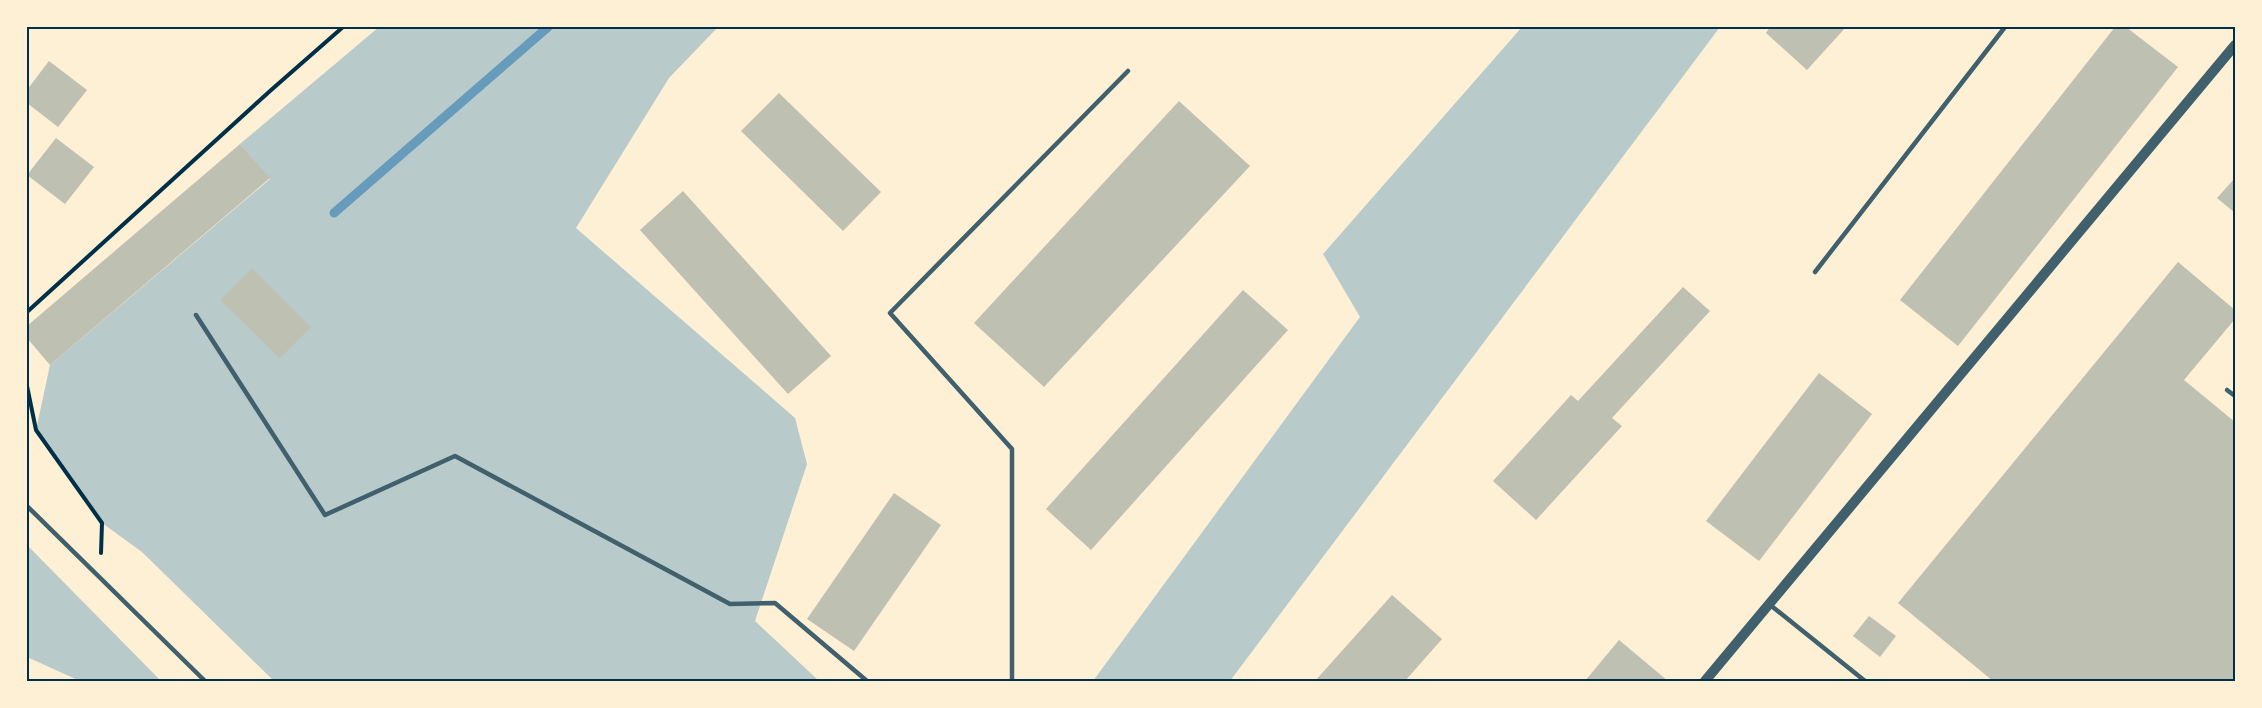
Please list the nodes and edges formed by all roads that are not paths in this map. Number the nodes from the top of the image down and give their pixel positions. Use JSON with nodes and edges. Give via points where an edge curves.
{"nodes":[{"id":1,"x":2005,"y":27,"type":"edge"},
{"id":2,"x":2235,"y":45,"type":"edge"},
{"id":3,"x":1128,"y":71,"type":"dead end"},
{"id":4,"x":1815,"y":272,"type":"dead end"},
{"id":5,"x":196,"y":315,"type":"dead end"},
{"id":6,"x":2227,"y":390,"type":"dead end"},
{"id":7,"x":2235,"y":396,"type":"edge"},
{"id":8,"x":27,"y":506,"type":"edge"},
{"id":9,"x":1769,"y":604,"type":"junction"},
{"id":10,"x":205,"y":681,"type":"edge"},
{"id":11,"x":867,"y":681,"type":"edge"},
{"id":12,"x":1012,"y":681,"type":"edge"},
{"id":13,"x":1705,"y":681,"type":"edge"},
{"id":14,"x":1865,"y":681,"type":"edge"}],
"edges":[{"from":1,"to":4,"type":"lane"},
{"from":2,"to":9,"type":"street"},
{"from":3,"to":12,"type":"lane","via":[[890,313],[1012,449]]},
{"from":5,"to":11,"type":"lane","via":[[325,515],[455,456],[730,604],[775,603]]},
{"from":6,"to":7,"type":"lane"},
{"from":8,"to":10,"type":"lane"},
{"from":9,"to":13,"type":"street"},
{"from":9,"to":14,"type":"lane"}]}
